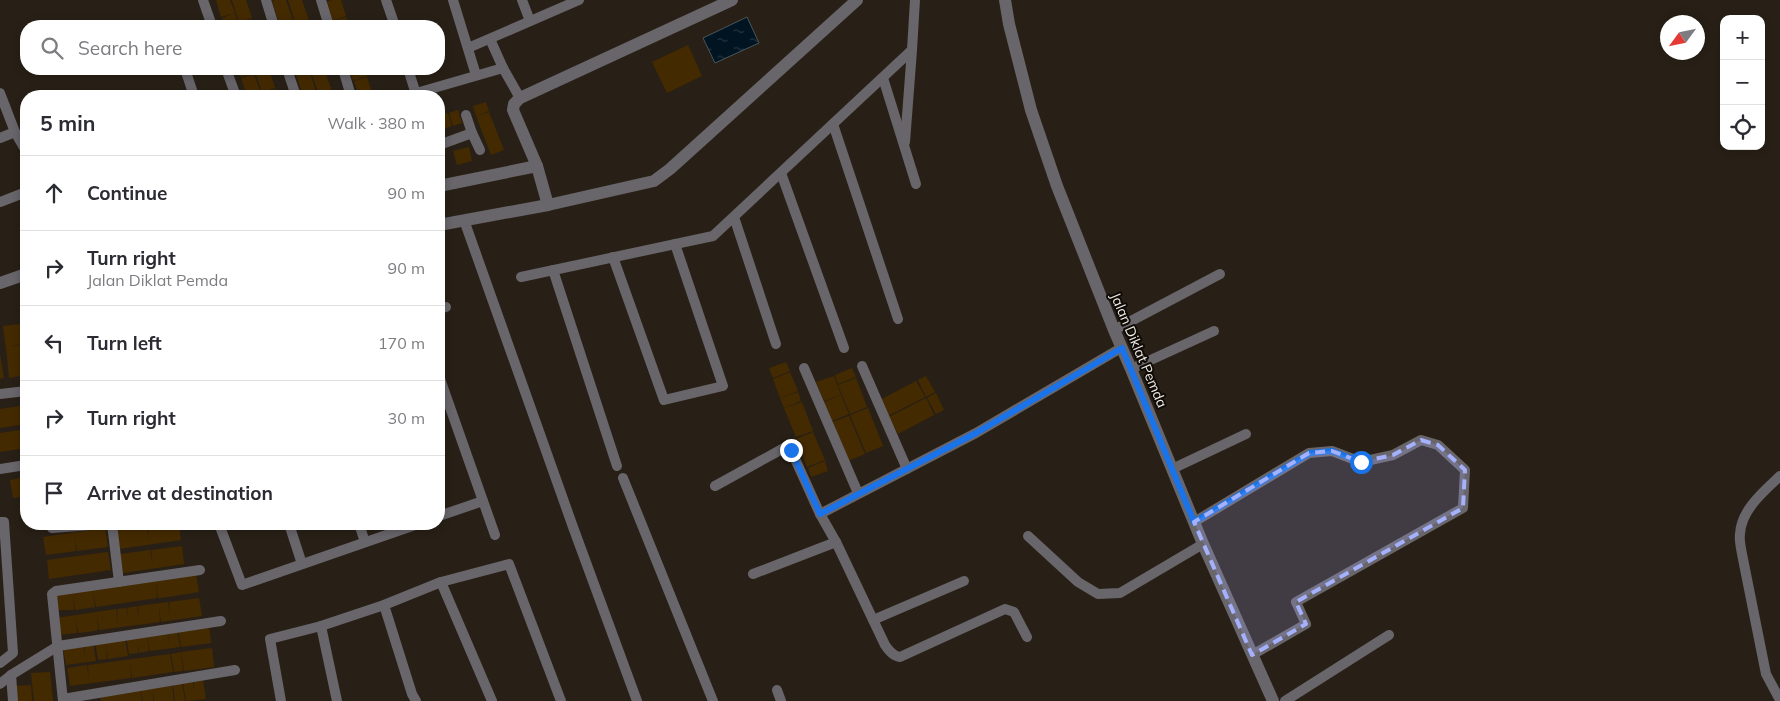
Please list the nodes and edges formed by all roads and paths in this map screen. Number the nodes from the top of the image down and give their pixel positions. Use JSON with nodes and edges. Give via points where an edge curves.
{"nodes":[{"id":1,"x":203,"y":0,"type":"edge"},
{"id":2,"x":266,"y":0,"type":"edge"},
{"id":3,"x":321,"y":0,"type":"edge"},
{"id":4,"x":386,"y":0,"type":"edge"},
{"id":5,"x":453,"y":0,"type":"edge"},
{"id":6,"x":522,"y":0,"type":"edge"},
{"id":7,"x":579,"y":0,"type":"edge"},
{"id":8,"x":732,"y":0,"type":"edge"},
{"id":9,"x":858,"y":0,"type":"edge"},
{"id":10,"x":915,"y":0,"type":"edge"},
{"id":11,"x":1005,"y":0,"type":"edge"},
{"id":12,"x":210,"y":20,"type":"edge"},
{"id":13,"x":272,"y":20,"type":"edge"},
{"id":14,"x":327,"y":20,"type":"edge"},
{"id":15,"x":392,"y":20,"type":"edge"},
{"id":16,"x":530,"y":21,"type":"junction"},
{"id":17,"x":490,"y":39,"type":"junction"},
{"id":18,"x":468,"y":48,"type":"junction"},
{"id":19,"x":912,"y":50,"type":"junction"},
{"id":20,"x":503,"y":68,"type":"junction"},
{"id":21,"x":187,"y":75,"type":"edge"},
{"id":22,"x":228,"y":75,"type":"edge"},
{"id":23,"x":289,"y":75,"type":"edge"},
{"id":24,"x":344,"y":75,"type":"edge"},
{"id":25,"x":409,"y":75,"type":"edge"},
{"id":26,"x":476,"y":75,"type":"junction"},
{"id":27,"x":883,"y":78,"type":"junction"},
{"id":28,"x":192,"y":90,"type":"edge"},
{"id":29,"x":234,"y":90,"type":"edge"},
{"id":30,"x":294,"y":90,"type":"edge"},
{"id":31,"x":349,"y":90,"type":"edge"},
{"id":32,"x":410,"y":90,"type":"edge"},
{"id":33,"x":427,"y":90,"type":"edge"},
{"id":34,"x":0,"y":93,"type":"edge"},
{"id":35,"x":520,"y":98,"type":"junction"},
{"id":36,"x":466,"y":115,"type":"dead end"},
{"id":37,"x":833,"y":124,"type":"junction"},
{"id":38,"x":15,"y":132,"type":"junction"},
{"id":39,"x":472,"y":133,"type":"junction"},
{"id":40,"x":0,"y":138,"type":"edge"},
{"id":41,"x":20,"y":141,"type":"edge"},
{"id":42,"x":445,"y":143,"type":"edge"},
{"id":43,"x":904,"y":148,"type":"junction"},
{"id":44,"x":480,"y":150,"type":"dead end"},
{"id":45,"x":538,"y":169,"type":"junction"},
{"id":46,"x":781,"y":173,"type":"junction"},
{"id":47,"x":916,"y":184,"type":"dead end"},
{"id":48,"x":445,"y":185,"type":"edge"},
{"id":49,"x":20,"y":194,"type":"edge"},
{"id":50,"x":546,"y":201,"type":"junction"},
{"id":51,"x":0,"y":202,"type":"edge"},
{"id":52,"x":734,"y":217,"type":"junction"},
{"id":53,"x":464,"y":220,"type":"junction"},
{"id":54,"x":445,"y":224,"type":"edge"},
{"id":55,"x":675,"y":244,"type":"junction"},
{"id":56,"x":613,"y":257,"type":"junction"},
{"id":57,"x":552,"y":270,"type":"junction"},
{"id":58,"x":1220,"y":274,"type":"dead end"},
{"id":59,"x":20,"y":276,"type":"edge"},
{"id":60,"x":521,"y":277,"type":"dead end"},
{"id":61,"x":0,"y":283,"type":"edge"},
{"id":62,"x":898,"y":319,"type":"dead end"},
{"id":63,"x":1114,"y":330,"type":"junction"},
{"id":64,"x":1214,"y":331,"type":"dead end"},
{"id":65,"x":776,"y":344,"type":"dead end"},
{"id":66,"x":844,"y":348,"type":"dead end"},
{"id":67,"x":1122,"y":348,"type":"junction"},
{"id":68,"x":862,"y":366,"type":"dead end"},
{"id":69,"x":804,"y":368,"type":"dead end"},
{"id":70,"x":1131,"y":369,"type":"junction"},
{"id":71,"x":20,"y":392,"type":"edge"},
{"id":72,"x":445,"y":393,"type":"edge"},
{"id":73,"x":0,"y":394,"type":"edge"},
{"id":74,"x":1246,"y":434,"type":"dead end"},
{"id":75,"x":20,"y":466,"type":"edge"},
{"id":76,"x":617,"y":466,"type":"dead end"},
{"id":77,"x":0,"y":469,"type":"edge"},
{"id":78,"x":1172,"y":469,"type":"junction"},
{"id":79,"x":908,"y":470,"type":"junction"},
{"id":80,"x":1780,"y":476,"type":"edge"},
{"id":81,"x":623,"y":478,"type":"dead end"},
{"id":82,"x":715,"y":486,"type":"dead end"},
{"id":83,"x":858,"y":493,"type":"junction"},
{"id":84,"x":483,"y":501,"type":"junction"},
{"id":85,"x":445,"y":514,"type":"edge"},
{"id":86,"x":820,"y":514,"type":"junction"},
{"id":87,"x":0,"y":522,"type":"edge"},
{"id":88,"x":1194,"y":522,"type":"junction"},
{"id":89,"x":113,"y":530,"type":"edge"},
{"id":90,"x":221,"y":530,"type":"edge"},
{"id":91,"x":291,"y":530,"type":"edge"},
{"id":92,"x":360,"y":530,"type":"edge"},
{"id":93,"x":400,"y":530,"type":"edge"},
{"id":94,"x":495,"y":535,"type":"dead end"},
{"id":95,"x":1028,"y":536,"type":"dead end"},
{"id":96,"x":365,"y":542,"type":"junction"},
{"id":97,"x":836,"y":542,"type":"junction"},
{"id":98,"x":1203,"y":544,"type":"junction"},
{"id":99,"x":302,"y":564,"type":"junction"},
{"id":100,"x":200,"y":570,"type":"dead end"},
{"id":101,"x":752,"y":574,"type":"dead end"},
{"id":102,"x":964,"y":581,"type":"dead end"},
{"id":103,"x":119,"y":582,"type":"junction"},
{"id":104,"x":442,"y":582,"type":"junction"},
{"id":105,"x":384,"y":605,"type":"junction"},
{"id":106,"x":222,"y":620,"type":"dead end"},
{"id":107,"x":873,"y":620,"type":"junction"},
{"id":108,"x":321,"y":626,"type":"junction"},
{"id":109,"x":1389,"y":636,"type":"dead end"},
{"id":110,"x":1027,"y":637,"type":"dead end"},
{"id":111,"x":58,"y":646,"type":"junction"},
{"id":112,"x":1252,"y":655,"type":"junction"},
{"id":113,"x":0,"y":663,"type":"edge"},
{"id":114,"x":235,"y":670,"type":"dead end"},
{"id":115,"x":11,"y":675,"type":"junction"},
{"id":116,"x":0,"y":684,"type":"edge"},
{"id":117,"x":777,"y":690,"type":"dead end"},
{"id":118,"x":413,"y":699,"type":"edge"},
{"id":119,"x":63,"y":700,"type":"edge"},
{"id":120,"x":1780,"y":700,"type":"edge"},
{"id":121,"x":13,"y":701,"type":"edge"},
{"id":122,"x":281,"y":701,"type":"edge"},
{"id":123,"x":337,"y":701,"type":"edge"},
{"id":124,"x":492,"y":701,"type":"edge"},
{"id":125,"x":562,"y":701,"type":"edge"},
{"id":126,"x":637,"y":701,"type":"edge"},
{"id":127,"x":713,"y":701,"type":"edge"},
{"id":128,"x":781,"y":701,"type":"edge"},
{"id":129,"x":1273,"y":701,"type":"edge"},
{"id":130,"x":1286,"y":701,"type":"edge"}],
"edges":[{"from":1,"to":12,"type":"street"},
{"from":2,"to":13,"type":"street"},
{"from":3,"to":14,"type":"street"},
{"from":4,"to":15,"type":"street"},
{"from":5,"to":18,"type":"street"},
{"from":6,"to":16,"type":"street"},
{"from":7,"to":16,"type":"street"},
{"from":8,"to":35,"type":"street"},
{"from":9,"to":50,"type":"street","via":[[654,181]]},
{"from":10,"to":19,"type":"street"},
{"from":11,"to":63,"type":"street","name":"Jalan Diklat Pemda","via":[[1037,130]]},
{"from":16,"to":17,"type":"street"},
{"from":17,"to":18,"type":"street"},
{"from":17,"to":20,"type":"street"},
{"from":18,"to":26,"type":"street"},
{"from":19,"to":27,"type":"street"},
{"from":19,"to":43,"type":"street"},
{"from":20,"to":26,"type":"street"},
{"from":20,"to":35,"type":"street"},
{"from":21,"to":28,"type":"street"},
{"from":22,"to":29,"type":"street"},
{"from":23,"to":30,"type":"street"},
{"from":24,"to":31,"type":"street"},
{"from":25,"to":32,"type":"street"},
{"from":26,"to":33,"type":"street"},
{"from":27,"to":37,"type":"street"},
{"from":27,"to":43,"type":"street"},
{"from":34,"to":38,"type":"street"},
{"from":35,"to":45,"type":"street","via":[[513,110]]},
{"from":36,"to":39,"type":"street"},
{"from":37,"to":46,"type":"street"},
{"from":37,"to":62,"type":"street"},
{"from":38,"to":40,"type":"street"},
{"from":38,"to":41,"type":"street"},
{"from":39,"to":42,"type":"street"},
{"from":39,"to":44,"type":"street"},
{"from":43,"to":47,"type":"street"},
{"from":45,"to":48,"type":"street"},
{"from":45,"to":50,"type":"street"},
{"from":46,"to":52,"type":"street"},
{"from":46,"to":66,"type":"street"},
{"from":49,"to":51,"type":"street"},
{"from":50,"to":53,"type":"street"},
{"from":52,"to":55,"type":"street","via":[[713,236]]},
{"from":52,"to":65,"type":"street"},
{"from":53,"to":54,"type":"street"},
{"from":53,"to":126,"type":"street"},
{"from":55,"to":56,"type":"street"},
{"from":55,"to":56,"type":"street","via":[[723,386],[664,400]]},
{"from":56,"to":57,"type":"street"},
{"from":57,"to":60,"type":"street"},
{"from":57,"to":76,"type":"street"},
{"from":58,"to":63,"type":"street"},
{"from":59,"to":61,"type":"street"},
{"from":63,"to":67,"type":"street","name":"Jalan Diklat Pemda"},
{"from":64,"to":70,"type":"street"},
{"from":67,"to":70,"type":"street","name":"Jalan Diklat Pemda"},
{"from":67,"to":79,"type":"street"},
{"from":68,"to":79,"type":"street"},
{"from":69,"to":83,"type":"street"},
{"from":70,"to":78,"type":"street","name":"Jalan Diklat Pemda"},
{"from":71,"to":73,"type":"street"},
{"from":72,"to":84,"type":"street"},
{"from":74,"to":78,"type":"street"},
{"from":75,"to":77,"type":"street"},
{"from":78,"to":88,"type":"street","name":"Jalan Diklat Pemda"},
{"from":79,"to":83,"type":"street"},
{"from":80,"to":120,"type":"street","via":[[1750,508],[1742,521],[1740,534],[1766,674]]},
{"from":81,"to":127,"type":"street"},
{"from":82,"to":86,"type":"street","via":[[788,448]]},
{"from":83,"to":86,"type":"street"},
{"from":84,"to":85,"type":"street"},
{"from":84,"to":94,"type":"street"},
{"from":86,"to":97,"type":"street"},
{"from":87,"to":113,"type":"street","via":[[4,522],[13,653]]},
{"from":88,"to":98,"type":"street","name":"Jalan Diklat Pemda"},
{"from":88,"to":112,"type":"street","via":[[1310,453],[1332,451],[1361,462],[1393,455],[1421,440],[1438,444],[1465,470],[1463,508],[1296,602],[1306,624]]},
{"from":89,"to":103,"type":"street"},
{"from":90,"to":99,"type":"street","via":[[242,586]]},
{"from":91,"to":99,"type":"street"},
{"from":92,"to":96,"type":"street"},
{"from":93,"to":96,"type":"street"},
{"from":95,"to":98,"type":"street","via":[[1078,582],[1098,594],[1120,593]]},
{"from":96,"to":99,"type":"street"},
{"from":97,"to":101,"type":"street"},
{"from":97,"to":107,"type":"street"},
{"from":98,"to":112,"type":"street","name":"Jalan Diklat Pemda"},
{"from":100,"to":103,"type":"street"},
{"from":102,"to":107,"type":"street"},
{"from":103,"to":111,"type":"street","via":[[52,594]]},
{"from":104,"to":105,"type":"street"},
{"from":104,"to":124,"type":"street"},
{"from":104,"to":125,"type":"street","via":[[509,564]]},
{"from":105,"to":108,"type":"street"},
{"from":105,"to":118,"type":"street"},
{"from":106,"to":111,"type":"street"},
{"from":107,"to":110,"type":"street","via":[[889,651],[900,657],[1006,609],[1014,612]]},
{"from":108,"to":122,"type":"street","via":[[270,639]]},
{"from":108,"to":123,"type":"street"},
{"from":109,"to":130,"type":"street"},
{"from":111,"to":115,"type":"street"},
{"from":111,"to":119,"type":"street"},
{"from":112,"to":129,"type":"street","name":"Jalan Diklat Pemda"},
{"from":114,"to":119,"type":"street"},
{"from":115,"to":116,"type":"street"},
{"from":115,"to":121,"type":"street"},
{"from":117,"to":128,"type":"street"}]}
